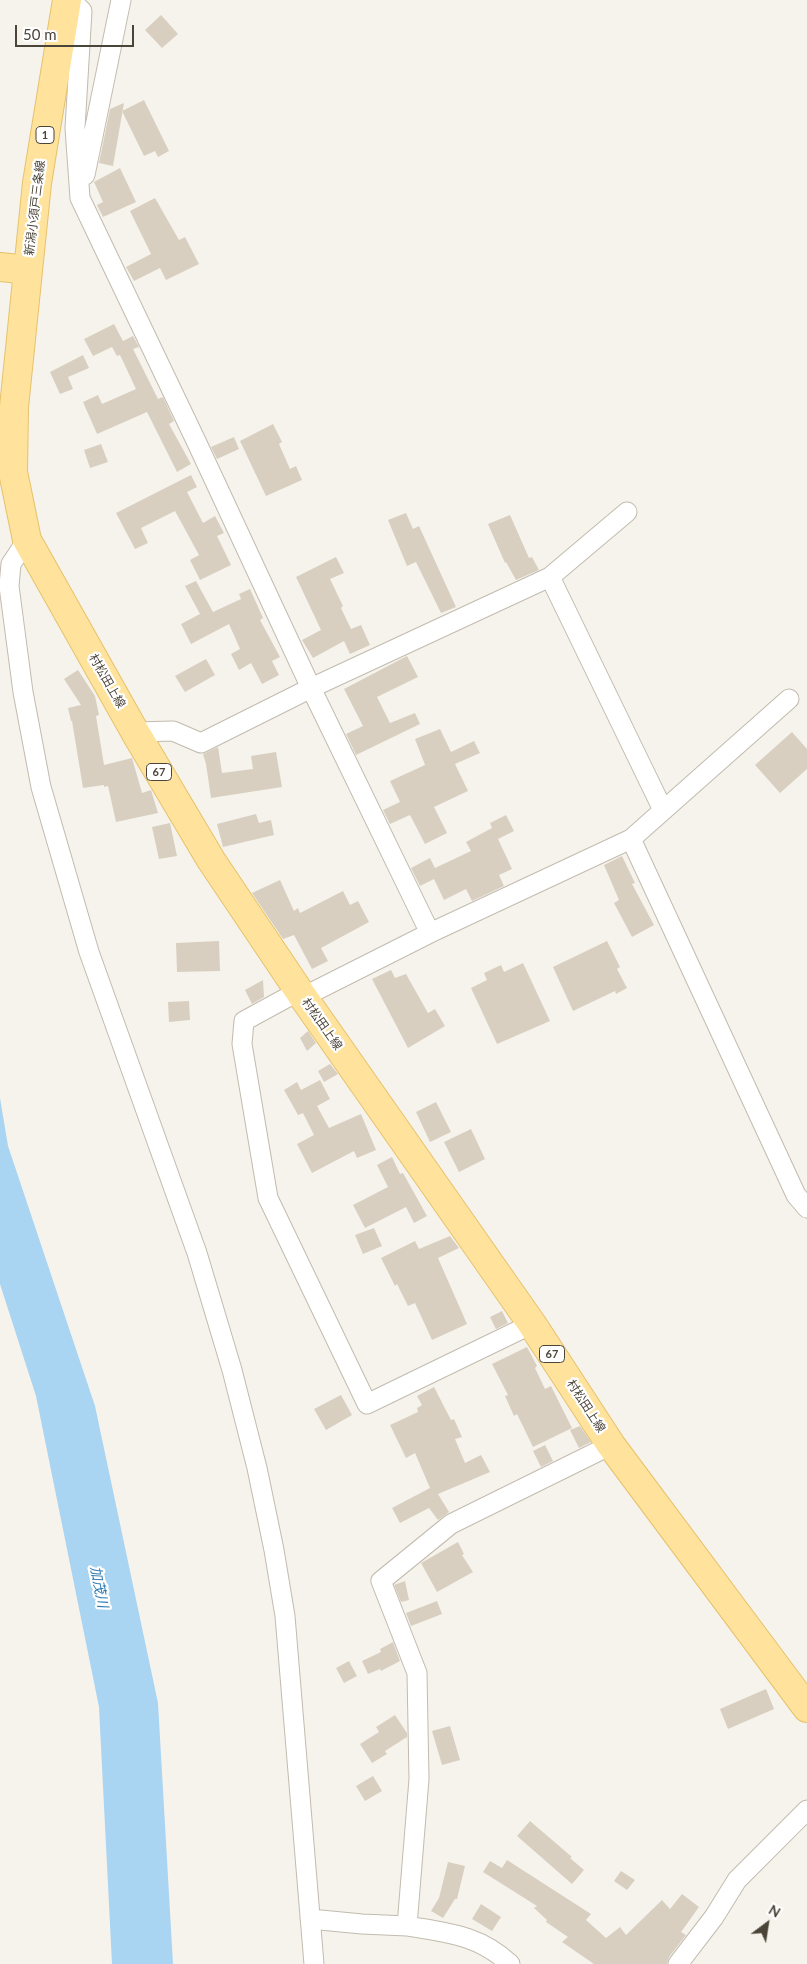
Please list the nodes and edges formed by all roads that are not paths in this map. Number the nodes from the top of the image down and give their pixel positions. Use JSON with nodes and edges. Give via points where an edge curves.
{"nodes":[{"id":1,"x":67,"y":0,"type":"edge"},
{"id":2,"x":71,"y":0,"type":"edge"},
{"id":3,"x":121,"y":0,"type":"edge"},
{"id":4,"x":80,"y":198,"type":"junction"},
{"id":5,"x":11,"y":268,"type":"edge"},
{"id":6,"x":627,"y":512,"type":"dead end"},
{"id":7,"x":27,"y":540,"type":"junction"},
{"id":8,"x":550,"y":577,"type":"junction"},
{"id":9,"x":311,"y":688,"type":"junction"},
{"id":10,"x":789,"y":700,"type":"dead end"},
{"id":11,"x":136,"y":732,"type":"junction"},
{"id":12,"x":663,"y":810,"type":"junction"},
{"id":13,"x":631,"y":839,"type":"junction"},
{"id":14,"x":430,"y":933,"type":"junction"},
{"id":15,"x":301,"y":994,"type":"junction"},
{"id":16,"x":807,"y":1208,"type":"edge"},
{"id":17,"x":532,"y":1324,"type":"junction"},
{"id":18,"x":611,"y":1445,"type":"junction"},
{"id":19,"x":807,"y":1708,"type":"edge"},
{"id":20,"x":807,"y":1810,"type":"edge"},
{"id":21,"x":310,"y":1919,"type":"junction"},
{"id":22,"x":408,"y":1926,"type":"junction"},
{"id":23,"x":314,"y":1964,"type":"edge"},
{"id":24,"x":510,"y":1964,"type":"edge"},
{"id":25,"x":678,"y":1964,"type":"edge"}],
"edges":[{"from":1,"to":5,"type":"main road","name":"新潟小須戸三条線","number":"1","via":[[37,183]]},
{"from":2,"to":4,"type":"street","via":[[82,11],[75,128]]},
{"from":3,"to":4,"type":"street"},
{"from":4,"to":9,"type":"street"},
{"from":5,"to":7,"type":"main road","name":"村松田上線","number":"67","via":[[13,472]]},
{"from":6,"to":8,"type":"street"},
{"from":7,"to":11,"type":"main road","name":"村松田上線","number":"67"},
{"from":7,"to":21,"type":"street","via":[[11,564],[9,586],[40,787],[90,952],[197,1253],[232,1370],[274,1550],[285,1616]]},
{"from":8,"to":9,"type":"street"},
{"from":8,"to":12,"type":"street"},
{"from":9,"to":11,"type":"street","via":[[201,743],[173,731]]},
{"from":9,"to":14,"type":"street"},
{"from":10,"to":12,"type":"street"},
{"from":11,"to":15,"type":"main road","name":"村松田上線","number":"67","via":[[211,860]]},
{"from":12,"to":13,"type":"street"},
{"from":13,"to":14,"type":"street"},
{"from":13,"to":16,"type":"street","via":[[796,1195]]},
{"from":14,"to":15,"type":"street"},
{"from":15,"to":17,"type":"main road","name":"村松田上線","number":"67"},
{"from":15,"to":17,"type":"street","via":[[244,1021],[242,1044],[268,1198],[367,1404]]},
{"from":17,"to":18,"type":"main road","name":"村松田上線","number":"67"},
{"from":18,"to":19,"type":"main road","name":"村松田上線","number":"67"},
{"from":18,"to":22,"type":"street","via":[[451,1524],[381,1581],[417,1673],[419,1779]]},
{"from":20,"to":25,"type":"street","via":[[737,1880]]},
{"from":21,"to":22,"type":"street"},
{"from":21,"to":23,"type":"street"},
{"from":22,"to":24,"type":"street","via":[[460,1934],[482,1944]]}]}
